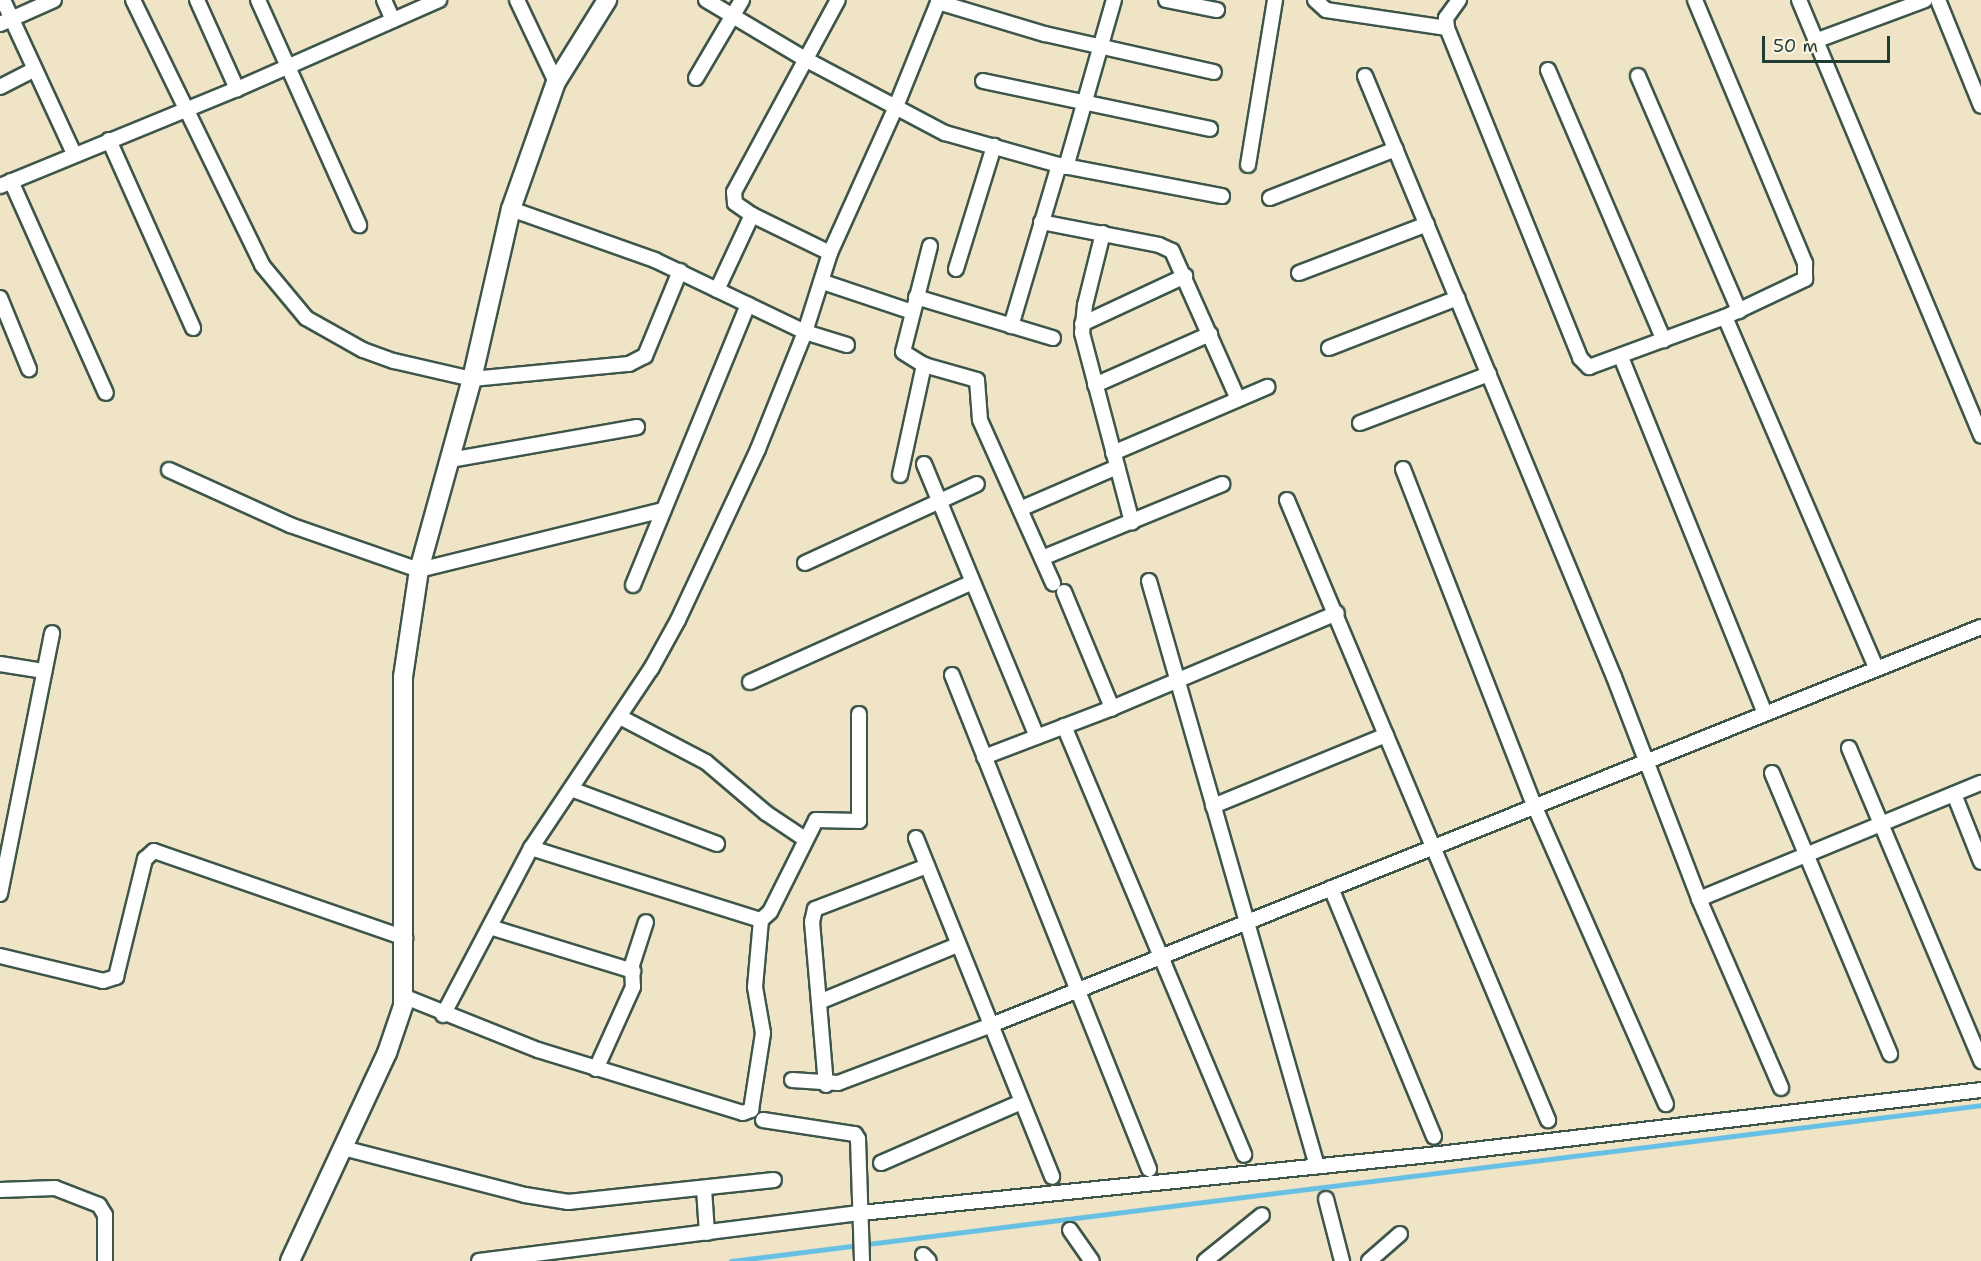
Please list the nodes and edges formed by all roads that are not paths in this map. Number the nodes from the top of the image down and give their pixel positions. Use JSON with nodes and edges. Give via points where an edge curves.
{"nodes":[{"id":1,"x":3,"y":0,"type":"edge"},
{"id":2,"x":54,"y":0,"type":"edge"},
{"id":3,"x":133,"y":0,"type":"edge"},
{"id":4,"x":197,"y":0,"type":"edge"},
{"id":5,"x":258,"y":0,"type":"edge"},
{"id":6,"x":384,"y":0,"type":"edge"},
{"id":7,"x":439,"y":0,"type":"edge"},
{"id":8,"x":517,"y":0,"type":"edge"},
{"id":9,"x":607,"y":0,"type":"edge"},
{"id":10,"x":706,"y":0,"type":"edge"},
{"id":11,"x":742,"y":0,"type":"edge"},
{"id":12,"x":838,"y":0,"type":"edge"},
{"id":13,"x":1114,"y":0,"type":"edge"},
{"id":14,"x":1166,"y":0,"type":"edge"},
{"id":15,"x":1275,"y":0,"type":"edge"},
{"id":16,"x":1315,"y":0,"type":"edge"},
{"id":17,"x":1695,"y":0,"type":"edge"},
{"id":18,"x":1799,"y":0,"type":"edge"},
{"id":19,"x":1925,"y":0,"type":"edge"},
{"id":20,"x":1938,"y":0,"type":"edge"},
{"id":21,"x":938,"y":1,"type":"edge"},
{"id":22,"x":1453,"y":3,"type":"edge"},
{"id":23,"x":1216,"y":10,"type":"dead end"},
{"id":24,"x":734,"y":15,"type":"junction"},
{"id":25,"x":393,"y":20,"type":"junction"},
{"id":26,"x":6,"y":22,"type":"edge"},
{"id":27,"x":1448,"y":28,"type":"junction"},
{"id":28,"x":1815,"y":41,"type":"junction"},
{"id":29,"x":1100,"y":46,"type":"junction"},
{"id":30,"x":805,"y":59,"type":"junction"},
{"id":31,"x":288,"y":66,"type":"junction"},
{"id":32,"x":34,"y":69,"type":"junction"},
{"id":33,"x":1548,"y":70,"type":"dead end"},
{"id":34,"x":1214,"y":72,"type":"dead end"},
{"id":35,"x":1365,"y":76,"type":"dead end"},
{"id":36,"x":1638,"y":76,"type":"dead end"},
{"id":37,"x":696,"y":78,"type":"dead end"},
{"id":38,"x":983,"y":81,"type":"dead end"},
{"id":39,"x":556,"y":82,"type":"junction"},
{"id":40,"x":0,"y":87,"type":"edge"},
{"id":41,"x":237,"y":89,"type":"junction"},
{"id":42,"x":1084,"y":102,"type":"junction"},
{"id":43,"x":1981,"y":106,"type":"edge"},
{"id":44,"x":895,"y":109,"type":"junction"},
{"id":45,"x":185,"y":110,"type":"junction"},
{"id":46,"x":1210,"y":129,"type":"dead end"},
{"id":47,"x":109,"y":140,"type":"junction"},
{"id":48,"x":994,"y":146,"type":"junction"},
{"id":49,"x":1396,"y":148,"type":"junction"},
{"id":50,"x":74,"y":154,"type":"junction"},
{"id":51,"x":1248,"y":165,"type":"dead end"},
{"id":52,"x":1063,"y":166,"type":"junction"},
{"id":53,"x":5,"y":184,"type":"edge"},
{"id":54,"x":1222,"y":196,"type":"dead end"},
{"id":55,"x":1270,"y":198,"type":"dead end"},
{"id":56,"x":512,"y":209,"type":"junction"},
{"id":57,"x":752,"y":215,"type":"junction"},
{"id":58,"x":1041,"y":222,"type":"junction"},
{"id":59,"x":1427,"y":224,"type":"junction"},
{"id":60,"x":359,"y":225,"type":"dead end"},
{"id":61,"x":1103,"y":233,"type":"junction"},
{"id":62,"x":930,"y":246,"type":"dead end"},
{"id":63,"x":830,"y":253,"type":"junction"},
{"id":64,"x":956,"y":269,"type":"dead end"},
{"id":65,"x":680,"y":271,"type":"junction"},
{"id":66,"x":1299,"y":273,"type":"dead end"},
{"id":67,"x":1185,"y":276,"type":"junction"},
{"id":68,"x":824,"y":282,"type":"junction"},
{"id":69,"x":717,"y":290,"type":"junction"},
{"id":70,"x":916,"y":297,"type":"junction"},
{"id":71,"x":0,"y":298,"type":"edge"},
{"id":72,"x":1458,"y":298,"type":"junction"},
{"id":73,"x":748,"y":305,"type":"junction"},
{"id":74,"x":1739,"y":311,"type":"junction"},
{"id":75,"x":912,"y":312,"type":"junction"},
{"id":76,"x":1725,"y":317,"type":"junction"},
{"id":77,"x":1082,"y":324,"type":"junction"},
{"id":78,"x":1011,"y":326,"type":"junction"},
{"id":79,"x":193,"y":328,"type":"dead end"},
{"id":80,"x":805,"y":332,"type":"junction"},
{"id":81,"x":1210,"y":334,"type":"junction"},
{"id":82,"x":1053,"y":338,"type":"dead end"},
{"id":83,"x":1664,"y":340,"type":"junction"},
{"id":84,"x":847,"y":345,"type":"dead end"},
{"id":85,"x":1329,"y":348,"type":"dead end"},
{"id":86,"x":1621,"y":357,"type":"junction"},
{"id":87,"x":924,"y":365,"type":"junction"},
{"id":88,"x":29,"y":369,"type":"dead end"},
{"id":89,"x":1489,"y":374,"type":"junction"},
{"id":90,"x":472,"y":379,"type":"junction"},
{"id":91,"x":1095,"y":385,"type":"junction"},
{"id":92,"x":1267,"y":387,"type":"dead end"},
{"id":93,"x":106,"y":393,"type":"dead end"},
{"id":94,"x":1238,"y":399,"type":"junction"},
{"id":95,"x":1360,"y":423,"type":"dead end"},
{"id":96,"x":637,"y":427,"type":"dead end"},
{"id":97,"x":1981,"y":435,"type":"edge"},
{"id":98,"x":1113,"y":453,"type":"junction"},
{"id":99,"x":450,"y":460,"type":"junction"},
{"id":100,"x":924,"y":464,"type":"dead end"},
{"id":101,"x":1117,"y":468,"type":"junction"},
{"id":102,"x":169,"y":470,"type":"dead end"},
{"id":103,"x":1403,"y":470,"type":"dead end"},
{"id":104,"x":900,"y":475,"type":"dead end"},
{"id":105,"x":977,"y":484,"type":"dead end"},
{"id":106,"x":1222,"y":484,"type":"dead end"},
{"id":107,"x":1287,"y":500,"type":"dead end"},
{"id":108,"x":939,"y":501,"type":"junction"},
{"id":109,"x":1020,"y":509,"type":"junction"},
{"id":110,"x":664,"y":510,"type":"junction"},
{"id":111,"x":1132,"y":522,"type":"junction"},
{"id":112,"x":1042,"y":558,"type":"junction"},
{"id":113,"x":805,"y":563,"type":"dead end"},
{"id":114,"x":419,"y":570,"type":"junction"},
{"id":115,"x":1149,"y":581,"type":"dead end"},
{"id":116,"x":972,"y":582,"type":"junction"},
{"id":117,"x":633,"y":585,"type":"dead end"},
{"id":118,"x":1337,"y":613,"type":"junction"},
{"id":119,"x":1981,"y":627,"type":"edge"},
{"id":120,"x":52,"y":633,"type":"dead end"},
{"id":121,"x":0,"y":664,"type":"edge"},
{"id":122,"x":1876,"y":668,"type":"junction"},
{"id":123,"x":44,"y":671,"type":"junction"},
{"id":124,"x":952,"y":675,"type":"dead end"},
{"id":125,"x":1178,"y":680,"type":"junction"},
{"id":126,"x":750,"y":682,"type":"dead end"},
{"id":127,"x":1112,"y":708,"type":"junction"},
{"id":128,"x":1765,"y":713,"type":"junction"},
{"id":129,"x":859,"y":714,"type":"dead end"},
{"id":130,"x":620,"y":717,"type":"junction"},
{"id":131,"x":1064,"y":726,"type":"junction"},
{"id":132,"x":1386,"y":735,"type":"junction"},
{"id":133,"x":1036,"y":737,"type":"junction"},
{"id":134,"x":1849,"y":748,"type":"dead end"},
{"id":135,"x":984,"y":757,"type":"junction"},
{"id":136,"x":1646,"y":762,"type":"junction"},
{"id":137,"x":1772,"y":773,"type":"dead end"},
{"id":138,"x":1981,"y":783,"type":"edge"},
{"id":139,"x":571,"y":789,"type":"junction"},
{"id":140,"x":1954,"y":794,"type":"junction"},
{"id":141,"x":1213,"y":806,"type":"junction"},
{"id":142,"x":1534,"y":806,"type":"junction"},
{"id":143,"x":7,"y":822,"type":"edge"},
{"id":144,"x":1881,"y":825,"type":"junction"},
{"id":145,"x":916,"y":838,"type":"dead end"},
{"id":146,"x":805,"y":839,"type":"junction"},
{"id":147,"x":717,"y":844,"type":"dead end"},
{"id":148,"x":1433,"y":847,"type":"junction"},
{"id":149,"x":531,"y":848,"type":"junction"},
{"id":150,"x":1803,"y":854,"type":"junction"},
{"id":151,"x":1981,"y":862,"type":"edge"},
{"id":152,"x":927,"y":866,"type":"junction"},
{"id":153,"x":1331,"y":888,"type":"junction"},
{"id":154,"x":0,"y":894,"type":"edge"},
{"id":155,"x":1699,"y":899,"type":"junction"},
{"id":156,"x":760,"y":920,"type":"junction"},
{"id":157,"x":1249,"y":920,"type":"junction"},
{"id":158,"x":646,"y":922,"type":"dead end"},
{"id":159,"x":490,"y":927,"type":"junction"},
{"id":160,"x":405,"y":938,"type":"junction"},
{"id":161,"x":957,"y":945,"type":"junction"},
{"id":162,"x":0,"y":956,"type":"edge"},
{"id":163,"x":1161,"y":957,"type":"junction"},
{"id":164,"x":633,"y":971,"type":"junction"},
{"id":165,"x":1077,"y":991,"type":"junction"},
{"id":166,"x":403,"y":996,"type":"junction"},
{"id":167,"x":819,"y":1002,"type":"junction"},
{"id":168,"x":442,"y":1015,"type":"junction"},
{"id":169,"x":989,"y":1026,"type":"junction"},
{"id":170,"x":1890,"y":1054,"type":"dead end"},
{"id":171,"x":1981,"y":1061,"type":"edge"},
{"id":172,"x":596,"y":1069,"type":"junction"},
{"id":173,"x":792,"y":1080,"type":"dead end"},
{"id":174,"x":826,"y":1085,"type":"junction"},
{"id":175,"x":1780,"y":1088,"type":"dead end"},
{"id":176,"x":1981,"y":1090,"type":"edge"},
{"id":177,"x":1020,"y":1102,"type":"junction"},
{"id":178,"x":1666,"y":1104,"type":"dead end"},
{"id":179,"x":1548,"y":1119,"type":"dead end"},
{"id":180,"x":763,"y":1120,"type":"dead end"},
{"id":181,"x":1434,"y":1137,"type":"dead end"},
{"id":182,"x":344,"y":1148,"type":"junction"},
{"id":183,"x":1244,"y":1155,"type":"dead end"},
{"id":184,"x":882,"y":1163,"type":"dead end"},
{"id":185,"x":1317,"y":1166,"type":"junction"},
{"id":186,"x":1149,"y":1169,"type":"dead end"},
{"id":187,"x":1052,"y":1177,"type":"dead end"},
{"id":188,"x":774,"y":1180,"type":"dead end"},
{"id":189,"x":704,"y":1189,"type":"junction"},
{"id":190,"x":0,"y":1190,"type":"edge"},
{"id":191,"x":1326,"y":1199,"type":"dead end"},
{"id":192,"x":1262,"y":1215,"type":"dead end"},
{"id":193,"x":861,"y":1216,"type":"junction"},
{"id":194,"x":1070,"y":1230,"type":"dead end"},
{"id":195,"x":707,"y":1233,"type":"junction"},
{"id":196,"x":1400,"y":1234,"type":"dead end"},
{"id":197,"x":105,"y":1261,"type":"edge"},
{"id":198,"x":290,"y":1261,"type":"edge"},
{"id":199,"x":479,"y":1261,"type":"edge"},
{"id":200,"x":862,"y":1261,"type":"edge"},
{"id":201,"x":1092,"y":1261,"type":"edge"},
{"id":202,"x":1204,"y":1261,"type":"edge"},
{"id":203,"x":1342,"y":1261,"type":"edge"},
{"id":204,"x":1368,"y":1261,"type":"edge"}],
"edges":[{"from":1,"to":26,"type":"street"},
{"from":2,"to":26,"type":"street"},
{"from":3,"to":45,"type":"street"},
{"from":4,"to":41,"type":"street"},
{"from":5,"to":31,"type":"street"},
{"from":6,"to":25,"type":"street"},
{"from":7,"to":25,"type":"street"},
{"from":8,"to":39,"type":"street"},
{"from":9,"to":39,"type":"street"},
{"from":10,"to":24,"type":"street"},
{"from":11,"to":24,"type":"street"},
{"from":12,"to":30,"type":"street"},
{"from":13,"to":29,"type":"street"},
{"from":14,"to":23,"type":"street"},
{"from":15,"to":51,"type":"street"},
{"from":16,"to":27,"type":"street","via":[[1326,10]]},
{"from":17,"to":74,"type":"street","via":[[1806,273],[1800,283]]},
{"from":18,"to":28,"type":"street"},
{"from":19,"to":28,"type":"street"},
{"from":20,"to":43,"type":"street"},
{"from":21,"to":29,"type":"street"},
{"from":21,"to":44,"type":"street"},
{"from":22,"to":27,"type":"street","via":[[1446,18]]},
{"from":24,"to":30,"type":"street"},
{"from":24,"to":37,"type":"street"},
{"from":25,"to":31,"type":"street"},
{"from":26,"to":32,"type":"street"},
{"from":27,"to":86,"type":"street","via":[[1580,358],[1589,367]]},
{"from":28,"to":97,"type":"street"},
{"from":29,"to":34,"type":"street"},
{"from":29,"to":42,"type":"street"},
{"from":30,"to":44,"type":"street"},
{"from":30,"to":57,"type":"street","via":[[734,192],[735,203]]},
{"from":31,"to":41,"type":"street"},
{"from":31,"to":60,"type":"street"},
{"from":32,"to":40,"type":"street"},
{"from":32,"to":50,"type":"street"},
{"from":33,"to":83,"type":"street"},
{"from":35,"to":49,"type":"street"},
{"from":36,"to":74,"type":"street"},
{"from":38,"to":42,"type":"street"},
{"from":39,"to":56,"type":"street"},
{"from":41,"to":45,"type":"street"},
{"from":42,"to":46,"type":"street"},
{"from":42,"to":52,"type":"street"},
{"from":44,"to":48,"type":"street","via":[[945,133]]},
{"from":44,"to":63,"type":"street"},
{"from":45,"to":47,"type":"street"},
{"from":45,"to":90,"type":"street","via":[[262,265],[306,318],[379,356]]},
{"from":47,"to":50,"type":"street"},
{"from":47,"to":79,"type":"street"},
{"from":48,"to":52,"type":"street"},
{"from":48,"to":64,"type":"street"},
{"from":49,"to":55,"type":"street"},
{"from":49,"to":59,"type":"street"},
{"from":50,"to":53,"type":"street"},
{"from":52,"to":54,"type":"street"},
{"from":52,"to":58,"type":"street"},
{"from":53,"to":93,"type":"street"},
{"from":56,"to":65,"type":"street"},
{"from":56,"to":90,"type":"street"},
{"from":57,"to":63,"type":"street"},
{"from":57,"to":69,"type":"street"},
{"from":58,"to":61,"type":"street"},
{"from":58,"to":78,"type":"street"},
{"from":59,"to":66,"type":"street"},
{"from":59,"to":72,"type":"street"},
{"from":61,"to":67,"type":"street","via":[[1167,247]]},
{"from":61,"to":77,"type":"street"},
{"from":62,"to":70,"type":"street"},
{"from":63,"to":68,"type":"street"},
{"from":65,"to":69,"type":"street"},
{"from":65,"to":90,"type":"street","via":[[645,356],[638,362]]},
{"from":67,"to":77,"type":"street"},
{"from":67,"to":81,"type":"street"},
{"from":68,"to":75,"type":"street"},
{"from":68,"to":80,"type":"street"},
{"from":69,"to":73,"type":"street"},
{"from":70,"to":75,"type":"street"},
{"from":70,"to":78,"type":"street"},
{"from":71,"to":88,"type":"street"},
{"from":72,"to":85,"type":"street"},
{"from":72,"to":89,"type":"street"},
{"from":73,"to":80,"type":"street"},
{"from":73,"to":110,"type":"street"},
{"from":74,"to":76,"type":"street"},
{"from":75,"to":87,"type":"street","via":[[903,352]]},
{"from":76,"to":83,"type":"street"},
{"from":76,"to":122,"type":"street"},
{"from":77,"to":91,"type":"street"},
{"from":78,"to":82,"type":"street"},
{"from":80,"to":84,"type":"street"},
{"from":80,"to":130,"type":"street","via":[[712,551],[656,659]]},
{"from":81,"to":91,"type":"street"},
{"from":81,"to":94,"type":"street"},
{"from":83,"to":86,"type":"street"},
{"from":86,"to":128,"type":"street"},
{"from":87,"to":104,"type":"street"},
{"from":87,"to":109,"type":"street","via":[[977,380],[980,420]]},
{"from":89,"to":95,"type":"street"},
{"from":89,"to":136,"type":"street"},
{"from":90,"to":99,"type":"street"},
{"from":91,"to":98,"type":"street"},
{"from":92,"to":94,"type":"street"},
{"from":94,"to":98,"type":"street"},
{"from":96,"to":99,"type":"street"},
{"from":98,"to":101,"type":"street"},
{"from":99,"to":114,"type":"street"},
{"from":100,"to":108,"type":"street"},
{"from":101,"to":109,"type":"street"},
{"from":101,"to":111,"type":"street"},
{"from":102,"to":114,"type":"street","via":[[290,525]]},
{"from":103,"to":142,"type":"street"},
{"from":105,"to":108,"type":"street"},
{"from":106,"to":111,"type":"street"},
{"from":107,"to":118,"type":"street"},
{"from":108,"to":113,"type":"street"},
{"from":108,"to":116,"type":"street"},
{"from":109,"to":112,"type":"street"},
{"from":110,"to":114,"type":"street"},
{"from":110,"to":117,"type":"street"},
{"from":111,"to":112,"type":"street"},
{"from":112,"to":127,"type":"street"},
{"from":114,"to":160,"type":"street","via":[[403,677]]},
{"from":115,"to":125,"type":"street"},
{"from":116,"to":126,"type":"street"},
{"from":116,"to":133,"type":"street"},
{"from":118,"to":125,"type":"street"},
{"from":118,"to":132,"type":"street"},
{"from":119,"to":122,"type":"street"},
{"from":120,"to":123,"type":"street"},
{"from":121,"to":123,"type":"street"},
{"from":122,"to":128,"type":"street"},
{"from":123,"to":143,"type":"street"},
{"from":124,"to":135,"type":"street"},
{"from":125,"to":127,"type":"street"},
{"from":125,"to":141,"type":"street"},
{"from":127,"to":131,"type":"street"},
{"from":128,"to":136,"type":"street"},
{"from":129,"to":146,"type":"street","via":[[859,821],[851,824],[819,818]]},
{"from":130,"to":139,"type":"street"},
{"from":130,"to":146,"type":"street","via":[[706,762],[771,818]]},
{"from":131,"to":133,"type":"street"},
{"from":131,"to":163,"type":"street"},
{"from":132,"to":141,"type":"street"},
{"from":132,"to":148,"type":"street"},
{"from":133,"to":135,"type":"street"},
{"from":134,"to":144,"type":"street"},
{"from":135,"to":165,"type":"street"},
{"from":136,"to":142,"type":"street"},
{"from":136,"to":155,"type":"street"},
{"from":137,"to":150,"type":"street"},
{"from":138,"to":140,"type":"street"},
{"from":139,"to":147,"type":"street"},
{"from":139,"to":149,"type":"street"},
{"from":140,"to":144,"type":"street"},
{"from":140,"to":151,"type":"street"},
{"from":141,"to":157,"type":"street"},
{"from":142,"to":148,"type":"street"},
{"from":142,"to":178,"type":"street"},
{"from":143,"to":154,"type":"street"},
{"from":144,"to":150,"type":"street"},
{"from":144,"to":171,"type":"street"},
{"from":145,"to":152,"type":"street"},
{"from":146,"to":156,"type":"street","via":[[770,912]]},
{"from":148,"to":153,"type":"street"},
{"from":148,"to":179,"type":"street"},
{"from":149,"to":156,"type":"street"},
{"from":149,"to":159,"type":"street"},
{"from":150,"to":155,"type":"street"},
{"from":150,"to":170,"type":"street"},
{"from":152,"to":161,"type":"street"},
{"from":152,"to":167,"type":"street","via":[[815,909],[812,922]]},
{"from":153,"to":157,"type":"street"},
{"from":153,"to":181,"type":"street"},
{"from":155,"to":175,"type":"street"},
{"from":156,"to":172,"type":"street","via":[[755,987],[763,1033],[751,1110],[743,1113]]},
{"from":157,"to":163,"type":"street"},
{"from":157,"to":185,"type":"street"},
{"from":158,"to":164,"type":"street"},
{"from":159,"to":164,"type":"street"},
{"from":159,"to":168,"type":"street"},
{"from":160,"to":162,"type":"street","via":[[154,851],[145,859],[116,977],[103,981]]},
{"from":160,"to":166,"type":"street"},
{"from":161,"to":167,"type":"street"},
{"from":161,"to":169,"type":"street"},
{"from":163,"to":165,"type":"street"},
{"from":163,"to":183,"type":"street"},
{"from":164,"to":172,"type":"street","via":[[633,987]]},
{"from":165,"to":169,"type":"street"},
{"from":165,"to":186,"type":"street"},
{"from":166,"to":168,"type":"street"},
{"from":166,"to":182,"type":"street","via":[[387,1053]]},
{"from":167,"to":174,"type":"street"},
{"from":168,"to":172,"type":"street"},
{"from":169,"to":174,"type":"street"},
{"from":169,"to":177,"type":"street"},
{"from":173,"to":174,"type":"street"},
{"from":176,"to":185,"type":"street"},
{"from":177,"to":184,"type":"street"},
{"from":177,"to":187,"type":"street"},
{"from":180,"to":193,"type":"street","via":[[855,1134],[859,1145]]},
{"from":182,"to":189,"type":"street","via":[[546,1199],[595,1202]]},
{"from":182,"to":198,"type":"street"},
{"from":185,"to":193,"type":"street"},
{"from":188,"to":189,"type":"street"},
{"from":189,"to":195,"type":"street"},
{"from":190,"to":197,"type":"street","via":[[43,1187],[104,1208]]},
{"from":191,"to":203,"type":"street"},
{"from":192,"to":202,"type":"street"},
{"from":193,"to":195,"type":"street"},
{"from":193,"to":200,"type":"street"},
{"from":194,"to":201,"type":"street"},
{"from":195,"to":199,"type":"street"},
{"from":196,"to":204,"type":"street"}]}
